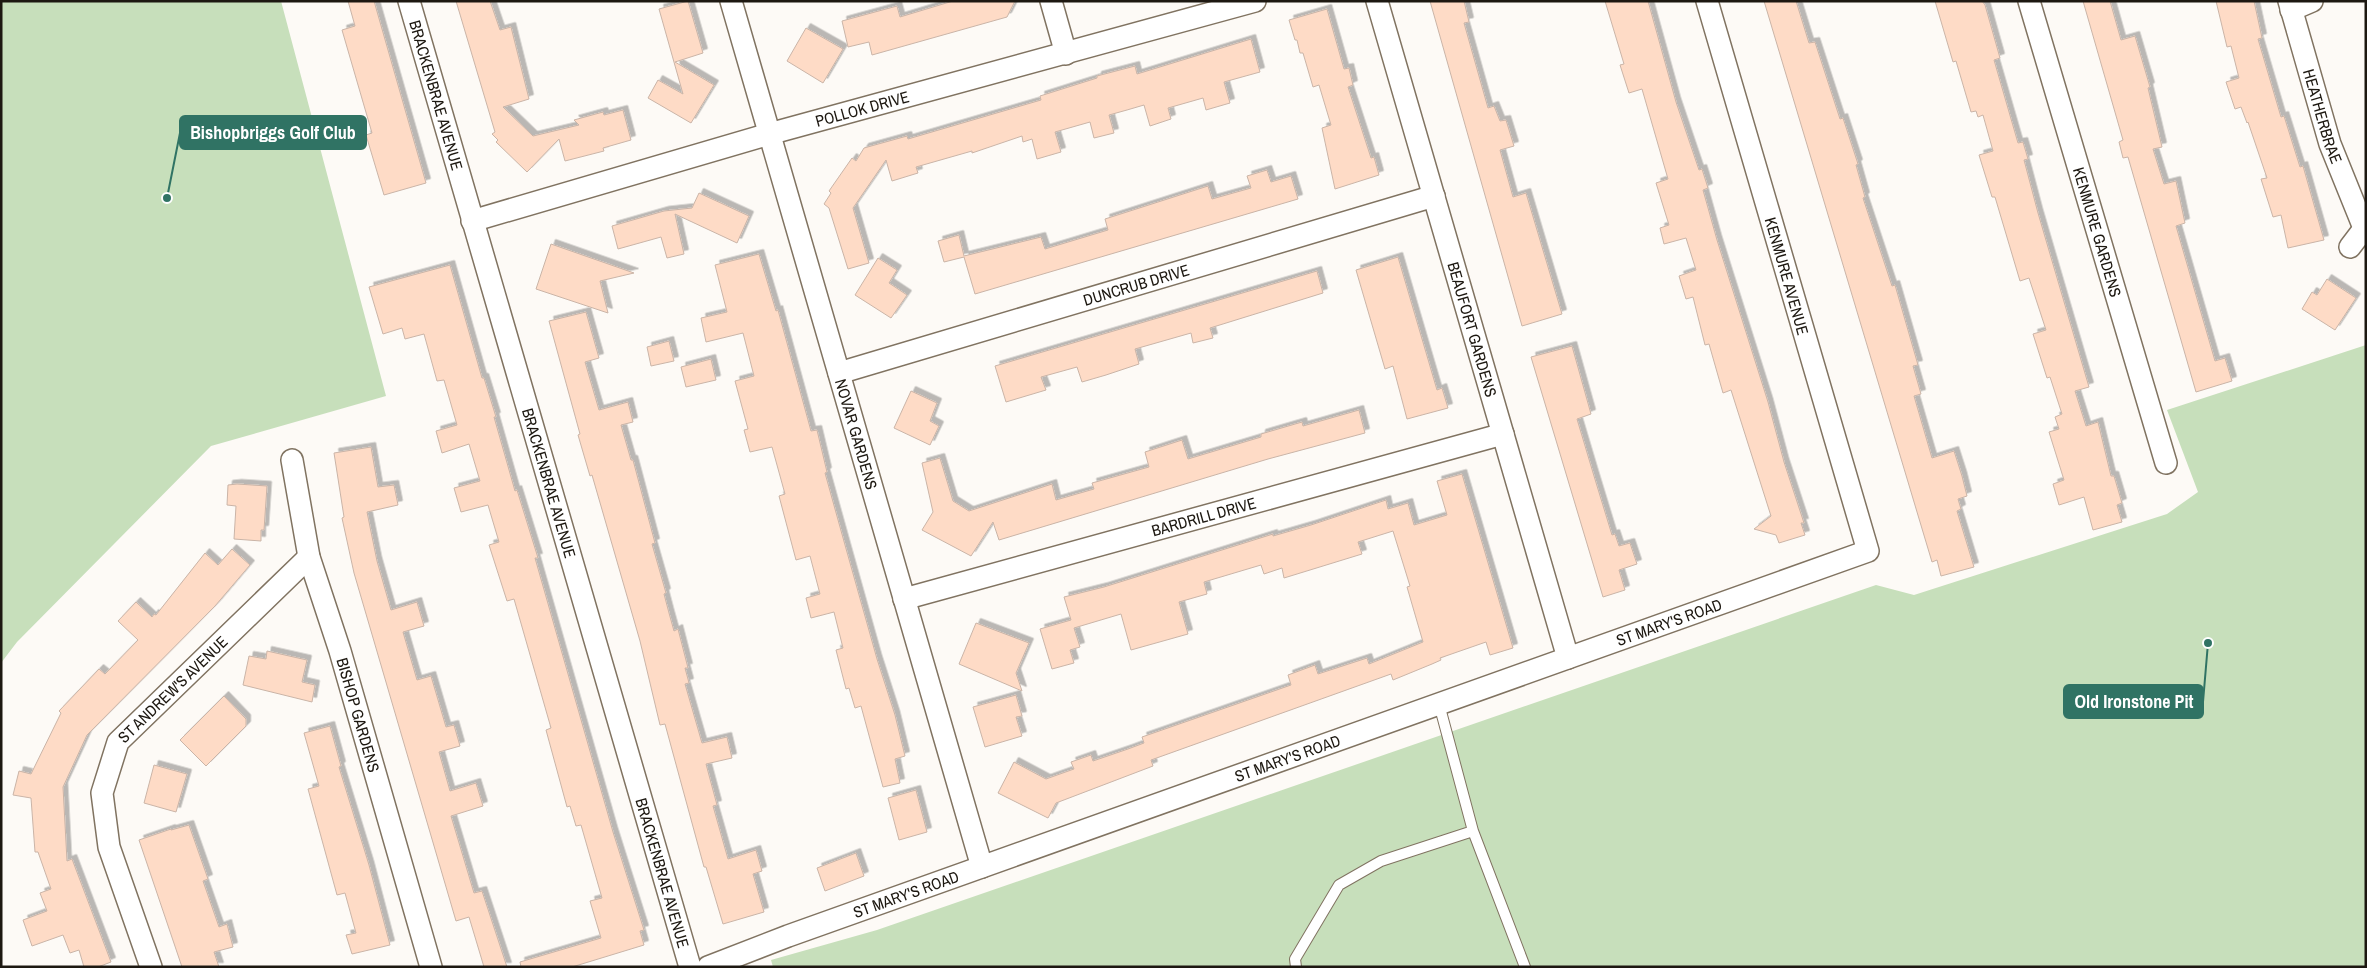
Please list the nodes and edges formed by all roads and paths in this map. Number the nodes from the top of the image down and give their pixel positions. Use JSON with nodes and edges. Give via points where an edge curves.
{"nodes":[{"id":1,"x":409,"y":1,"type":"edge"},
{"id":2,"x":731,"y":1,"type":"edge"},
{"id":3,"x":1051,"y":1,"type":"edge"},
{"id":4,"x":1255,"y":1,"type":"edge"},
{"id":5,"x":1378,"y":1,"type":"edge"},
{"id":6,"x":1707,"y":1,"type":"edge"},
{"id":7,"x":2029,"y":1,"type":"edge"},
{"id":8,"x":2312,"y":1,"type":"edge"},
{"id":9,"x":2290,"y":6,"type":"edge"},
{"id":10,"x":1066,"y":54,"type":"junction"},
{"id":11,"x":770,"y":134,"type":"junction"},
{"id":12,"x":1434,"y":196,"type":"junction"},
{"id":13,"x":472,"y":221,"type":"junction"},
{"id":14,"x":2365,"y":227,"type":"edge"},
{"id":15,"x":2350,"y":247,"type":"dead end"},
{"id":16,"x":839,"y":372,"type":"junction"},
{"id":17,"x":1503,"y":434,"type":"junction"},
{"id":18,"x":292,"y":460,"type":"dead end"},
{"id":19,"x":2166,"y":463,"type":"dead end"},
{"id":20,"x":1868,"y":551,"type":"joint"},
{"id":21,"x":309,"y":557,"type":"junction"},
{"id":22,"x":904,"y":600,"type":"junction"},
{"id":23,"x":1568,"y":658,"type":"junction"},
{"id":24,"x":1440,"y":704,"type":"junction"},
{"id":25,"x":1473,"y":831,"type":"junction"},
{"id":26,"x":982,"y":867,"type":"junction"},
{"id":27,"x":150,"y":967,"type":"edge"},
{"id":28,"x":431,"y":967,"type":"edge"},
{"id":29,"x":690,"y":967,"type":"edge"},
{"id":30,"x":708,"y":967,"type":"edge"},
{"id":31,"x":1296,"y":967,"type":"edge"},
{"id":32,"x":1526,"y":967,"type":"edge"}],
"edges":[{"from":1,"to":13,"type":"street","name":"BRACKENBRAE AVENUE"},
{"from":2,"to":11,"type":"street","name":"NOVAR GARDENS"},
{"from":3,"to":10,"type":"street"},
{"from":4,"to":10,"type":"street","name":"POLLOK DRIVE"},
{"from":5,"to":12,"type":"street","name":"BEAUFORT GARDENS"},
{"from":6,"to":20,"type":"street","name":"KENMURE AVENUE"},
{"from":7,"to":19,"type":"street","name":"KENMURE GARDENS"},
{"from":8,"to":9,"type":"street"},
{"from":9,"to":14,"type":"street","name":"HEATHERBRAE","via":[[2330,144]]},
{"from":10,"to":11,"type":"street","name":"POLLOK DRIVE"},
{"from":11,"to":13,"type":"street","name":"POLLOK DRIVE"},
{"from":11,"to":16,"type":"street","name":"NOVAR GARDENS"},
{"from":12,"to":16,"type":"street","name":"DUNCRUB DRIVE"},
{"from":12,"to":17,"type":"street","name":"BEAUFORT GARDENS"},
{"from":13,"to":29,"type":"street","name":"BRACKENBRAE AVENUE"},
{"from":14,"to":15,"type":"street"},
{"from":16,"to":22,"type":"street","name":"NOVAR GARDENS"},
{"from":17,"to":22,"type":"street","name":"BARDRILL DRIVE"},
{"from":17,"to":23,"type":"street","name":"BEAUFORT GARDENS"},
{"from":18,"to":21,"type":"street","name":"BISHOP GARDENS"},
{"from":20,"to":23,"type":"street","name":"ST MARY'S ROAD"},
{"from":21,"to":27,"type":"street","name":"ST ANDREW'S AVENUE","via":[[118,742],[102,794],[108,838]]},
{"from":21,"to":28,"type":"street","name":"BISHOP GARDENS","via":[[340,651]]},
{"from":22,"to":26,"type":"street","name":"NOVAR GARDENS"},
{"from":23,"to":24,"type":"street","name":"ST MARY'S ROAD"},
{"from":24,"to":25,"type":"lane"},
{"from":24,"to":26,"type":"street","name":"ST MARY'S ROAD"},
{"from":25,"to":31,"type":"lane","via":[[1381,861],[1338,885],[1295,959]]},
{"from":25,"to":32,"type":"lane"},
{"from":26,"to":30,"type":"street","name":"ST MARY'S ROAD"}]}
